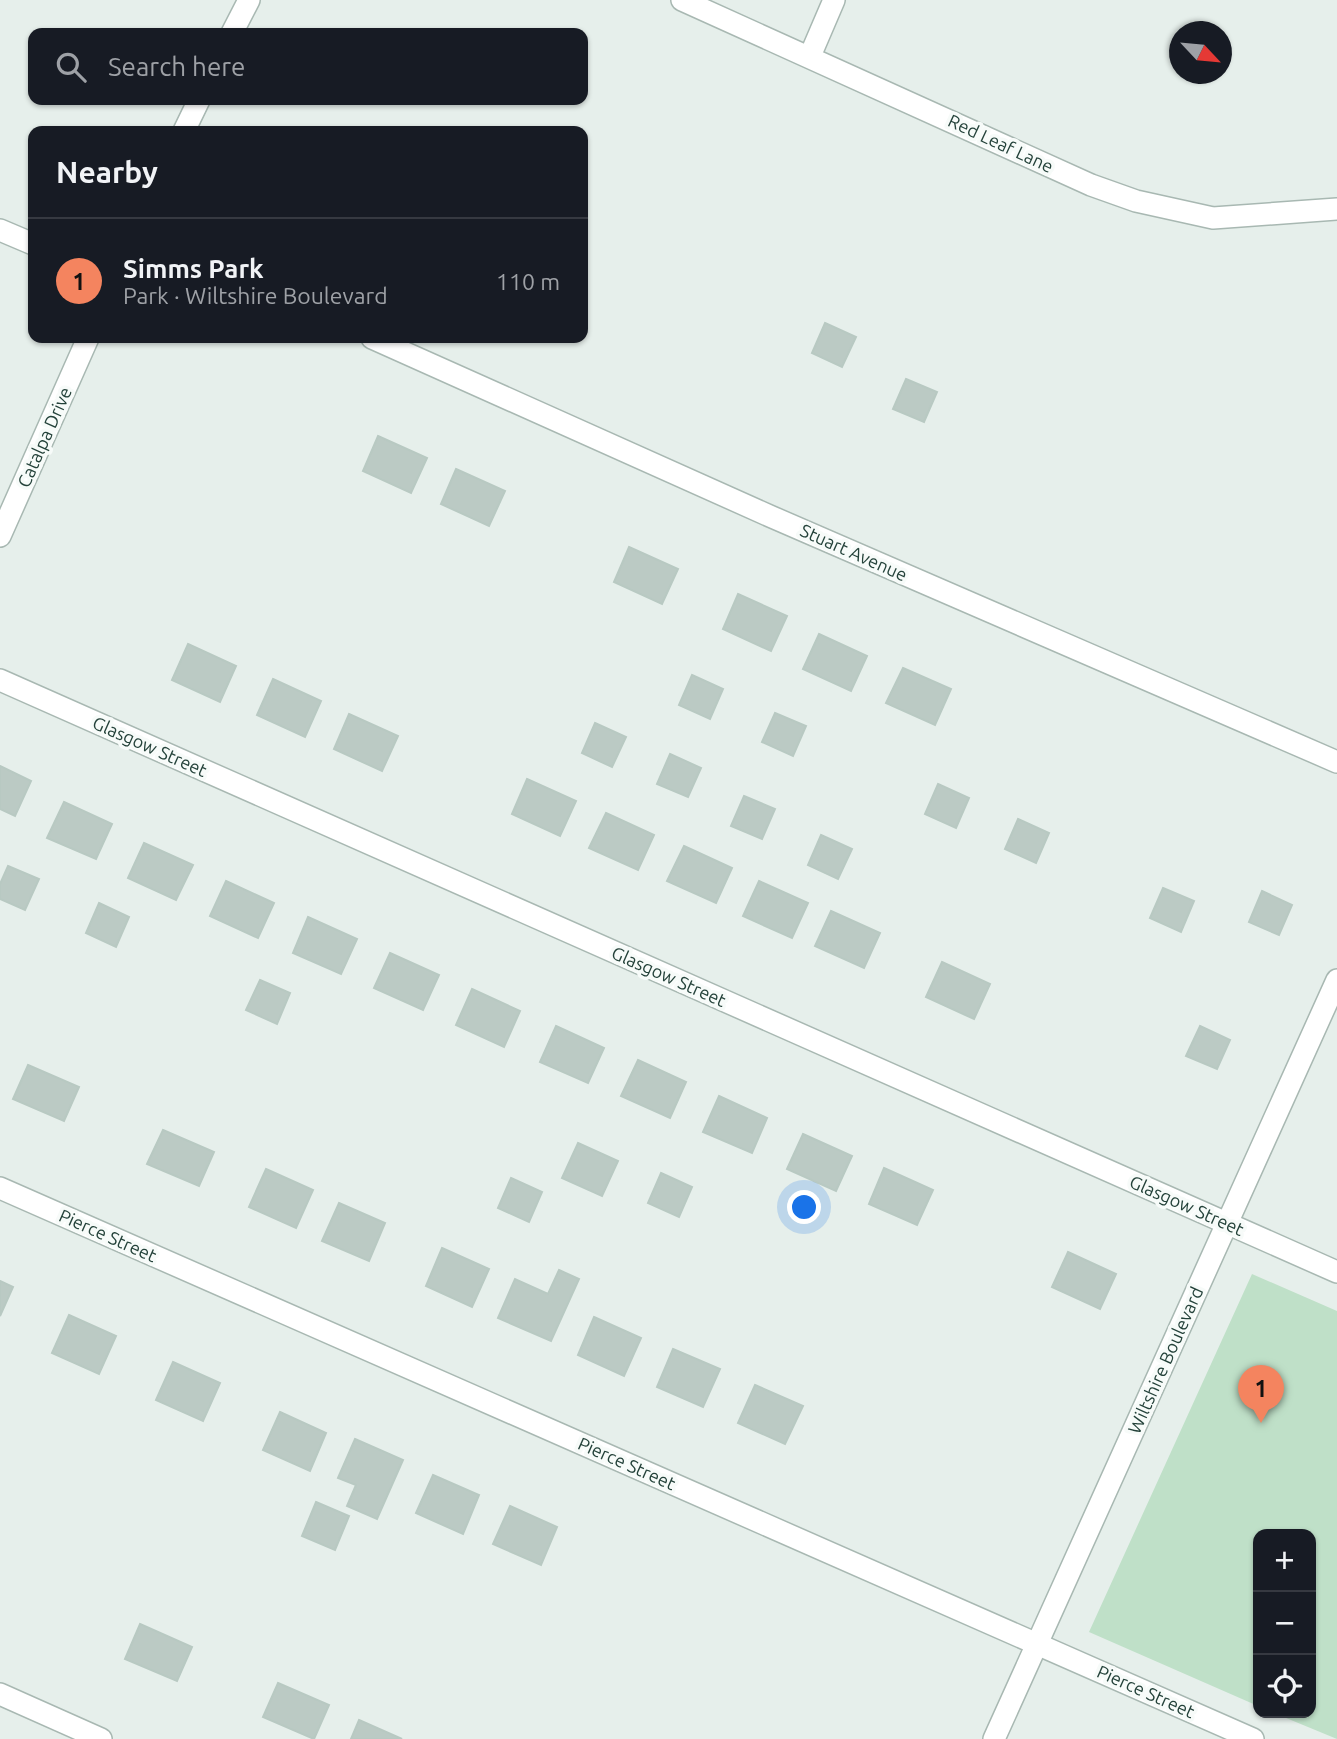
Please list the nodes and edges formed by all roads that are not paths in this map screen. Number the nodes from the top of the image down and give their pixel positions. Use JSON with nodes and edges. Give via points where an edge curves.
{"nodes":[{"id":1,"x":249,"y":0,"type":"edge"},
{"id":2,"x":682,"y":0,"type":"edge"},
{"id":3,"x":834,"y":0,"type":"edge"},
{"id":4,"x":235,"y":28,"type":"edge"},
{"id":5,"x":810,"y":55,"type":"junction"},
{"id":6,"x":197,"y":105,"type":"edge"},
{"id":7,"x":186,"y":126,"type":"edge"},
{"id":8,"x":1337,"y":209,"type":"edge"},
{"id":9,"x":0,"y":230,"type":"edge"},
{"id":10,"x":28,"y":242,"type":"edge"},
{"id":11,"x":86,"y":343,"type":"edge"},
{"id":12,"x":383,"y":343,"type":"edge"},
{"id":13,"x":0,"y":536,"type":"edge"},
{"id":14,"x":0,"y":680,"type":"edge"},
{"id":15,"x":1337,"y":762,"type":"edge"},
{"id":16,"x":1337,"y":980,"type":"edge"},
{"id":17,"x":0,"y":1188,"type":"edge"},
{"id":18,"x":1227,"y":1223,"type":"junction"},
{"id":19,"x":1337,"y":1272,"type":"edge"},
{"id":20,"x":1037,"y":1644,"type":"junction"},
{"id":21,"x":0,"y":1695,"type":"edge"},
{"id":22,"x":101,"y":1739,"type":"edge"},
{"id":23,"x":994,"y":1739,"type":"edge"},
{"id":24,"x":1253,"y":1739,"type":"edge"}],
"edges":[{"from":1,"to":4,"type":"street"},
{"from":2,"to":5,"type":"street","name":"Red Leaf Lane"},
{"from":3,"to":5,"type":"street"},
{"from":5,"to":8,"type":"street","name":"Red Leaf Lane","via":[[1091,185],[1136,201],[1213,218]]},
{"from":6,"to":7,"type":"street"},
{"from":9,"to":10,"type":"street"},
{"from":11,"to":13,"type":"street","name":"Catalpa Drive"},
{"from":12,"to":15,"type":"street","name":"Stuart Avenue"},
{"from":14,"to":18,"type":"street","name":"Glasgow Street"},
{"from":16,"to":18,"type":"street","name":"Wiltshire Boulevard"},
{"from":17,"to":20,"type":"street","name":"Pierce Street"},
{"from":18,"to":19,"type":"street","name":"Glasgow Street"},
{"from":18,"to":20,"type":"street","name":"Wiltshire Boulevard"},
{"from":20,"to":23,"type":"street","name":"Wiltshire Boulevard"},
{"from":20,"to":24,"type":"street","name":"Pierce Street"},
{"from":21,"to":22,"type":"street"}]}
